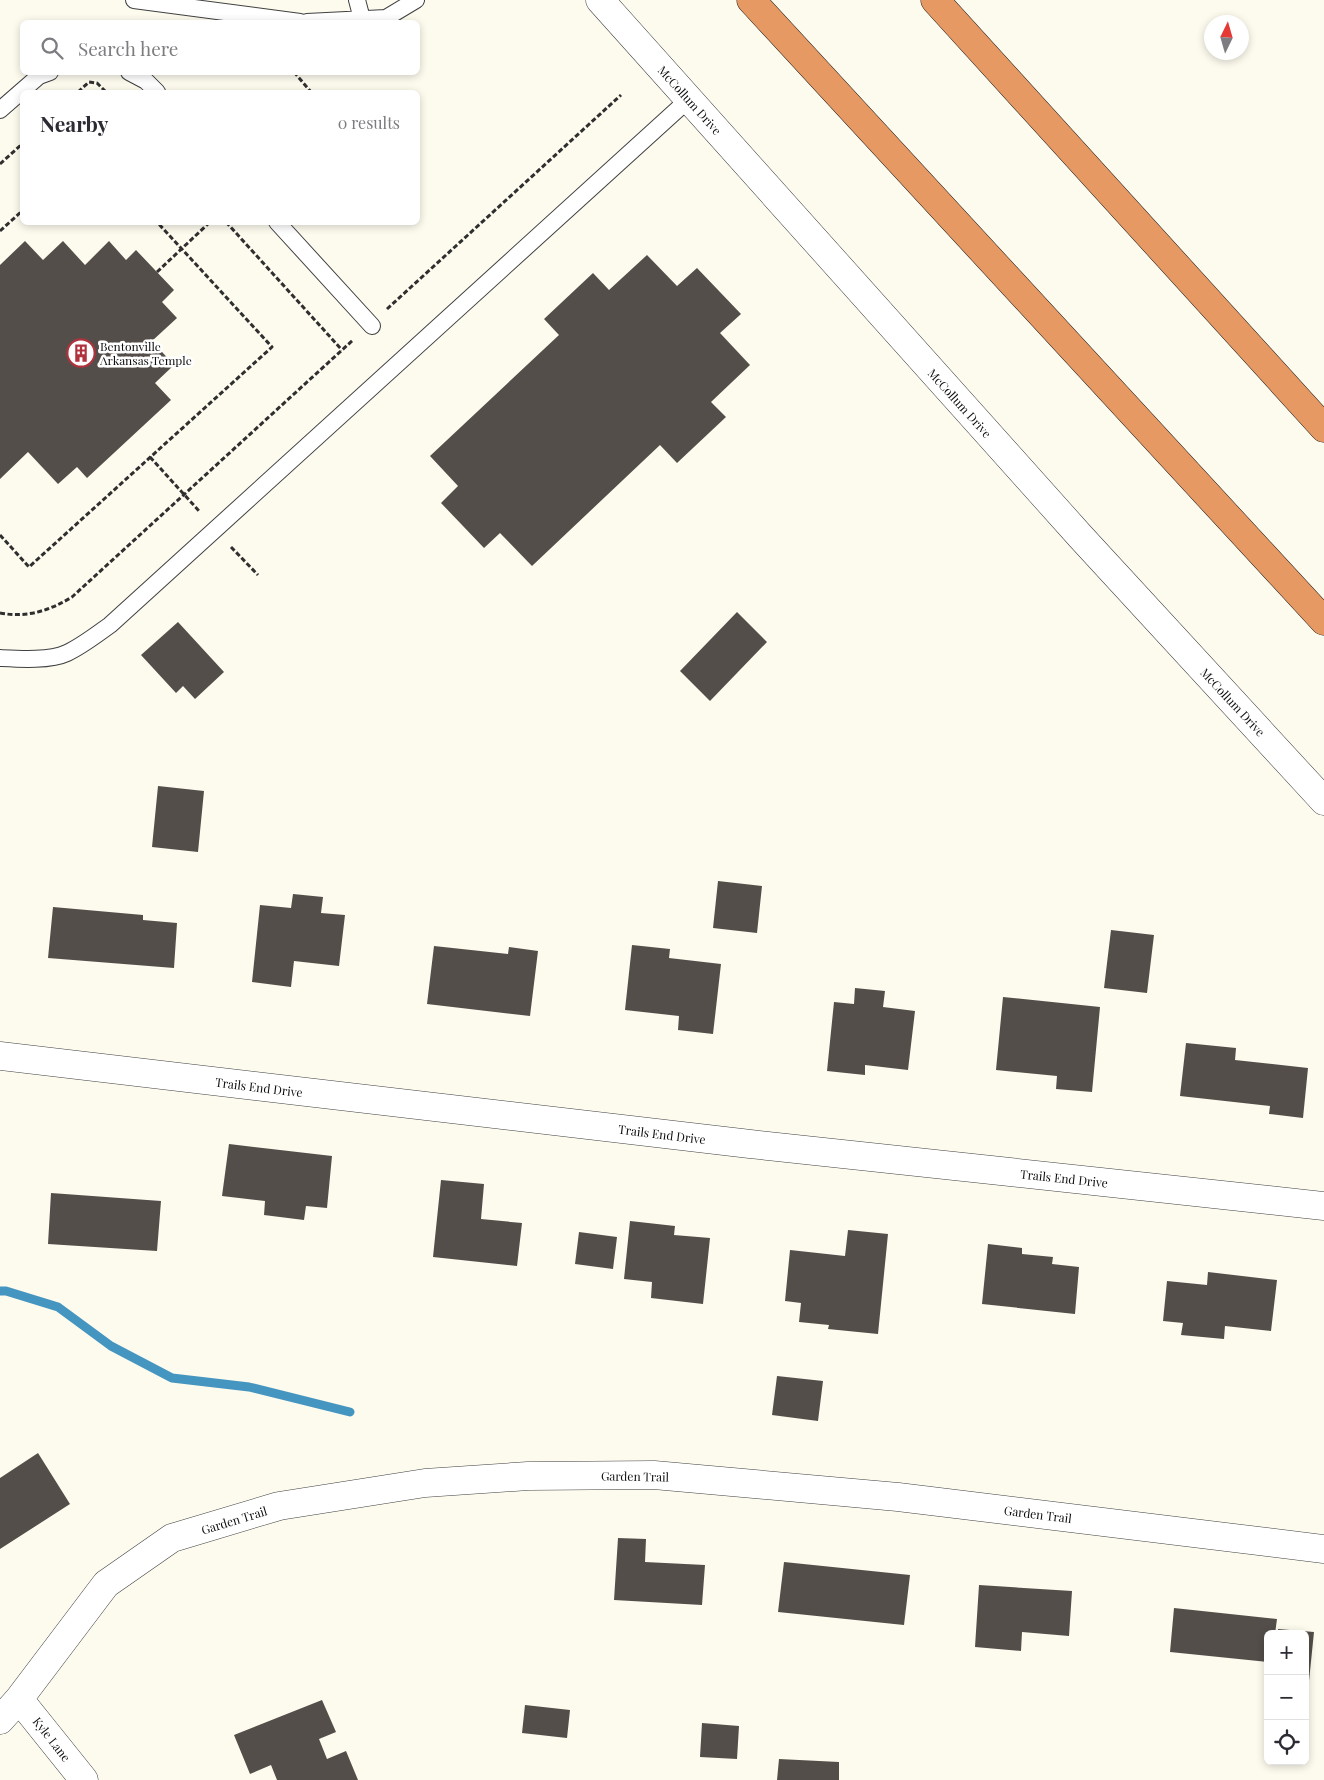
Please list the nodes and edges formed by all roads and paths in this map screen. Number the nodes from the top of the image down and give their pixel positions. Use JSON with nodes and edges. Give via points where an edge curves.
{"nodes":[{"id":1,"x":134,"y":0,"type":"edge"},
{"id":2,"x":357,"y":0,"type":"edge"},
{"id":3,"x":416,"y":0,"type":"edge"},
{"id":4,"x":600,"y":0,"type":"edge"},
{"id":5,"x":751,"y":0,"type":"edge"},
{"id":6,"x":935,"y":0,"type":"edge"},
{"id":7,"x":362,"y":19,"type":"junction"},
{"id":8,"x":285,"y":20,"type":"edge"},
{"id":9,"x":344,"y":20,"type":"edge"},
{"id":10,"x":42,"y":75,"type":"edge"},
{"id":11,"x":135,"y":75,"type":"edge"},
{"id":12,"x":297,"y":75,"type":"edge"},
{"id":13,"x":23,"y":90,"type":"edge"},
{"id":14,"x":80,"y":90,"type":"edge"},
{"id":15,"x":104,"y":90,"type":"edge"},
{"id":16,"x":155,"y":90,"type":"edge"},
{"id":17,"x":309,"y":90,"type":"edge"},
{"id":18,"x":20,"y":93,"type":"edge"},
{"id":19,"x":621,"y":95,"type":"dead end"},
{"id":20,"x":689,"y":99,"type":"junction"},
{"id":21,"x":0,"y":110,"type":"edge"},
{"id":22,"x":20,"y":146,"type":"edge"},
{"id":23,"x":0,"y":164,"type":"edge"},
{"id":24,"x":20,"y":213,"type":"edge"},
{"id":25,"x":160,"y":225,"type":"edge"},
{"id":26,"x":207,"y":225,"type":"edge"},
{"id":27,"x":229,"y":225,"type":"edge"},
{"id":28,"x":280,"y":225,"type":"edge"},
{"id":29,"x":0,"y":231,"type":"edge"},
{"id":30,"x":181,"y":249,"type":"junction"},
{"id":31,"x":156,"y":272,"type":"dead end"},
{"id":32,"x":371,"y":325,"type":"junction"},
{"id":33,"x":342,"y":350,"type":"junction"},
{"id":34,"x":1324,"y":428,"type":"edge"},
{"id":35,"x":0,"y":535,"type":"edge"},
{"id":36,"x":0,"y":613,"type":"edge"},
{"id":37,"x":1324,"y":621,"type":"edge"},
{"id":38,"x":0,"y":658,"type":"edge"},
{"id":39,"x":1324,"y":801,"type":"edge"},
{"id":40,"x":0,"y":1056,"type":"edge"},
{"id":41,"x":1324,"y":1206,"type":"edge"},
{"id":42,"x":1324,"y":1549,"type":"edge"},
{"id":43,"x":20,"y":1699,"type":"junction"},
{"id":44,"x":0,"y":1720,"type":"edge"},
{"id":45,"x":84,"y":1780,"type":"edge"}],
"edges":[{"from":1,"to":8,"type":"lane"},
{"from":2,"to":7,"type":"lane"},
{"from":3,"to":7,"type":"lane","via":[[386,18]]},
{"from":4,"to":20,"type":"street","name":"McCollum Drive"},
{"from":5,"to":37,"type":"highway"},
{"from":6,"to":34,"type":"highway"},
{"from":7,"to":9,"type":"lane"},
{"from":10,"to":13,"type":"lane"},
{"from":11,"to":16,"type":"lane"},
{"from":12,"to":17,"type":"path"},
{"from":14,"to":15,"type":"path","via":[[90,82],[97,83]]},
{"from":18,"to":21,"type":"lane"},
{"from":19,"to":32,"type":"path"},
{"from":20,"to":38,"type":"lane","via":[[110,625],[65,654],[30,660]]},
{"from":20,"to":39,"type":"street","name":"McCollum Drive","via":[[1080,536]]},
{"from":22,"to":23,"type":"path"},
{"from":24,"to":29,"type":"path"},
{"from":25,"to":30,"type":"path"},
{"from":26,"to":30,"type":"path"},
{"from":27,"to":33,"type":"path"},
{"from":28,"to":32,"type":"lane"},
{"from":30,"to":31,"type":"path"},
{"from":30,"to":35,"type":"path","via":[[272,347],[29,567]]},
{"from":32,"to":33,"type":"path"},
{"from":33,"to":36,"type":"path","via":[[72,597],[36,613]]},
{"from":40,"to":41,"type":"street","name":"Trails End Drive","via":[[760,1145]]},
{"from":42,"to":43,"type":"street","name":"Garden Trail","via":[[898,1498],[654,1475],[528,1476],[425,1483],[279,1506],[172,1538],[106,1584]]},
{"from":43,"to":44,"type":"street","name":"Garden Trail"},
{"from":43,"to":45,"type":"street","name":"Kyle Lane"}]}
